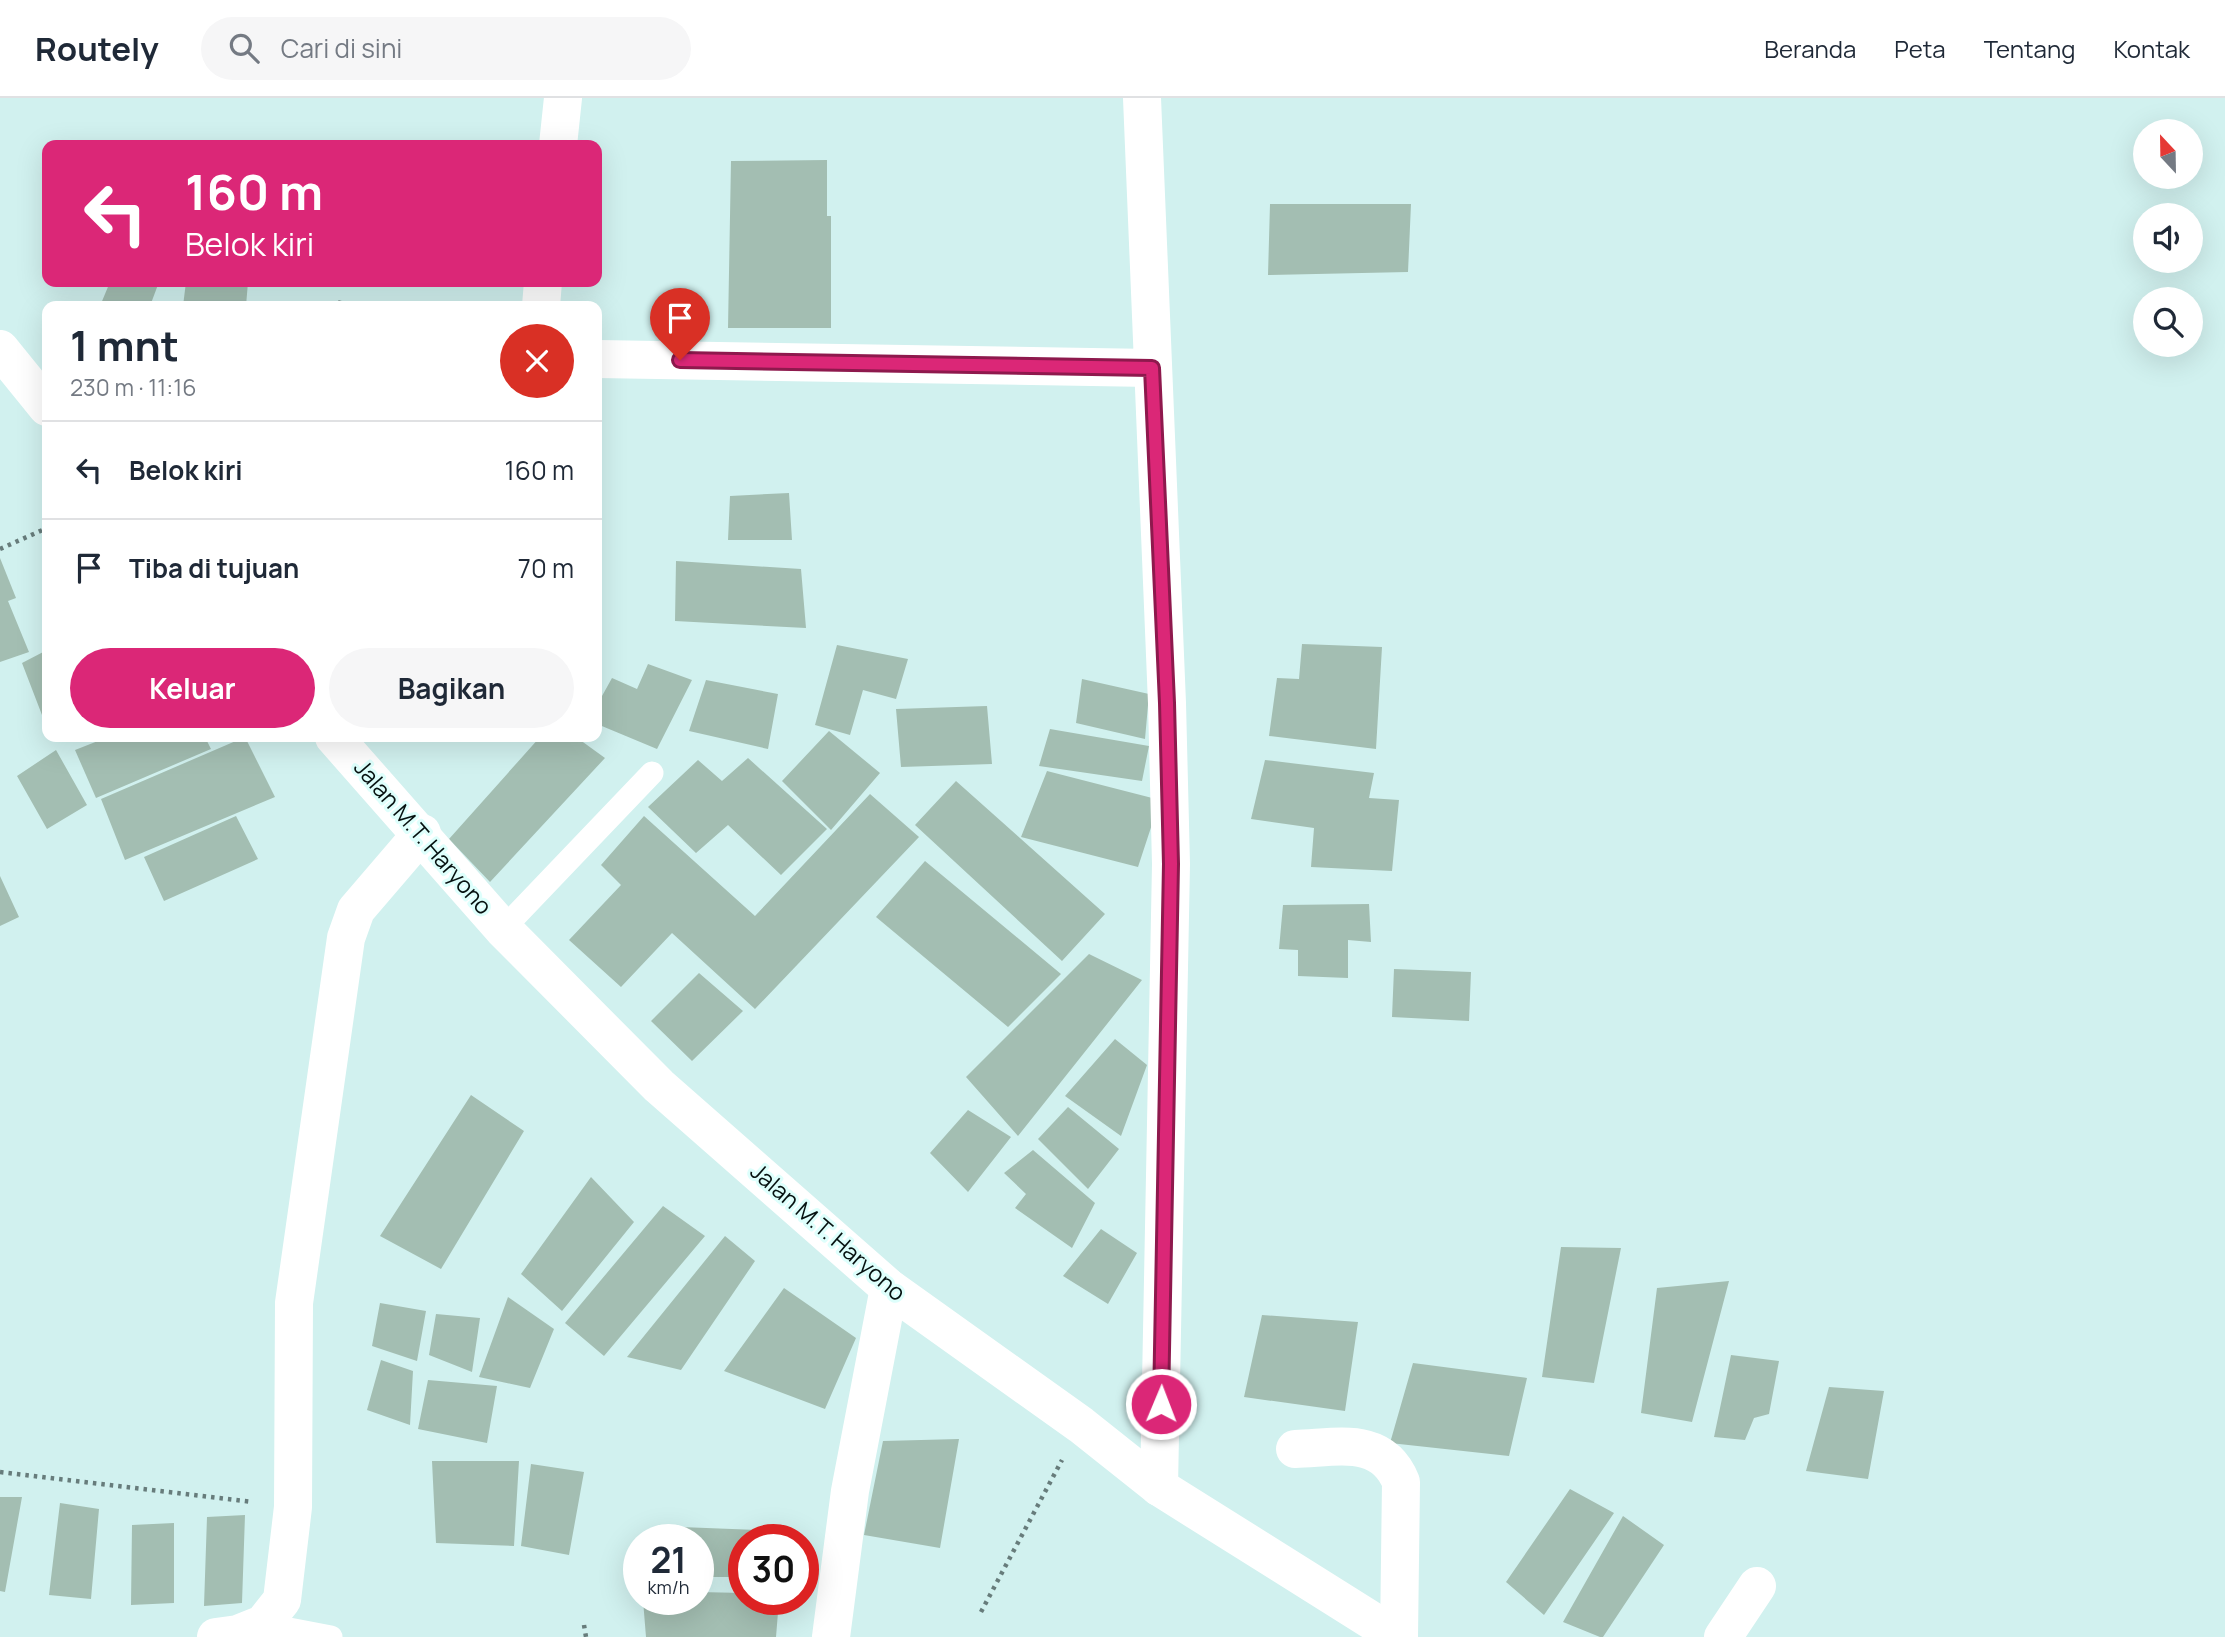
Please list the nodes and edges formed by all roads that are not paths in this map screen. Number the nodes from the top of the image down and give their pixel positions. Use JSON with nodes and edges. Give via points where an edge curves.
{"nodes":[{"id":1,"x":563,"y":98,"type":"edge"},
{"id":2,"x":1142,"y":98,"type":"edge"},
{"id":3,"x":559,"y":140,"type":"edge"},
{"id":4,"x":0,"y":349,"type":"edge"},
{"id":5,"x":602,"y":359,"type":"edge"},
{"id":6,"x":1152,"y":368,"type":"junction"},
{"id":7,"x":42,"y":401,"type":"edge"},
{"id":8,"x":339,"y":742,"type":"edge"},
{"id":9,"x":652,"y":773,"type":"dead end"},
{"id":10,"x":422,"y":833,"type":"junction"},
{"id":11,"x":503,"y":929,"type":"junction"},
{"id":12,"x":889,"y":1288,"type":"junction"},
{"id":13,"x":1295,"y":1449,"type":"dead end"},
{"id":14,"x":1159,"y":1487,"type":"junction"},
{"id":15,"x":1757,"y":1586,"type":"dead end"},
{"id":16,"x":262,"y":1624,"type":"junction"},
{"id":17,"x":216,"y":1637,"type":"edge"},
{"id":18,"x":331,"y":1637,"type":"edge"},
{"id":19,"x":831,"y":1637,"type":"edge"},
{"id":20,"x":1399,"y":1637,"type":"edge"},
{"id":21,"x":1723,"y":1637,"type":"edge"}],
"edges":[{"from":1,"to":3,"type":"main road"},
{"from":2,"to":6,"type":"main road"},
{"from":4,"to":7,"type":"main road"},
{"from":5,"to":6,"type":"main road"},
{"from":6,"to":14,"type":"main road","via":[[1171,864]]},
{"from":8,"to":10,"type":"main road","name":"Jalan M.T. Haryono"},
{"from":9,"to":11,"type":"lane"},
{"from":10,"to":11,"type":"main road","name":"Jalan M.T. Haryono"},
{"from":10,"to":16,"type":"main road","via":[[356,910],[346,938],[294,1303],[293,1507],[282,1600]]},
{"from":11,"to":12,"type":"main road","name":"Jalan M.T. Haryono","via":[[659,1086]]},
{"from":12,"to":14,"type":"main road","name":"Jalan M.T. Haryono","via":[[1081,1425]]},
{"from":12,"to":19,"type":"main road","via":[[850,1491]]},
{"from":13,"to":20,"type":"main road","via":[[1364,1448],[1394,1465],[1401,1482]]},
{"from":14,"to":20,"type":"main road","name":"Jalan M.T. Haryono"},
{"from":15,"to":21,"type":"main road"},
{"from":16,"to":17,"type":"main road"},
{"from":16,"to":18,"type":"lane"}]}
